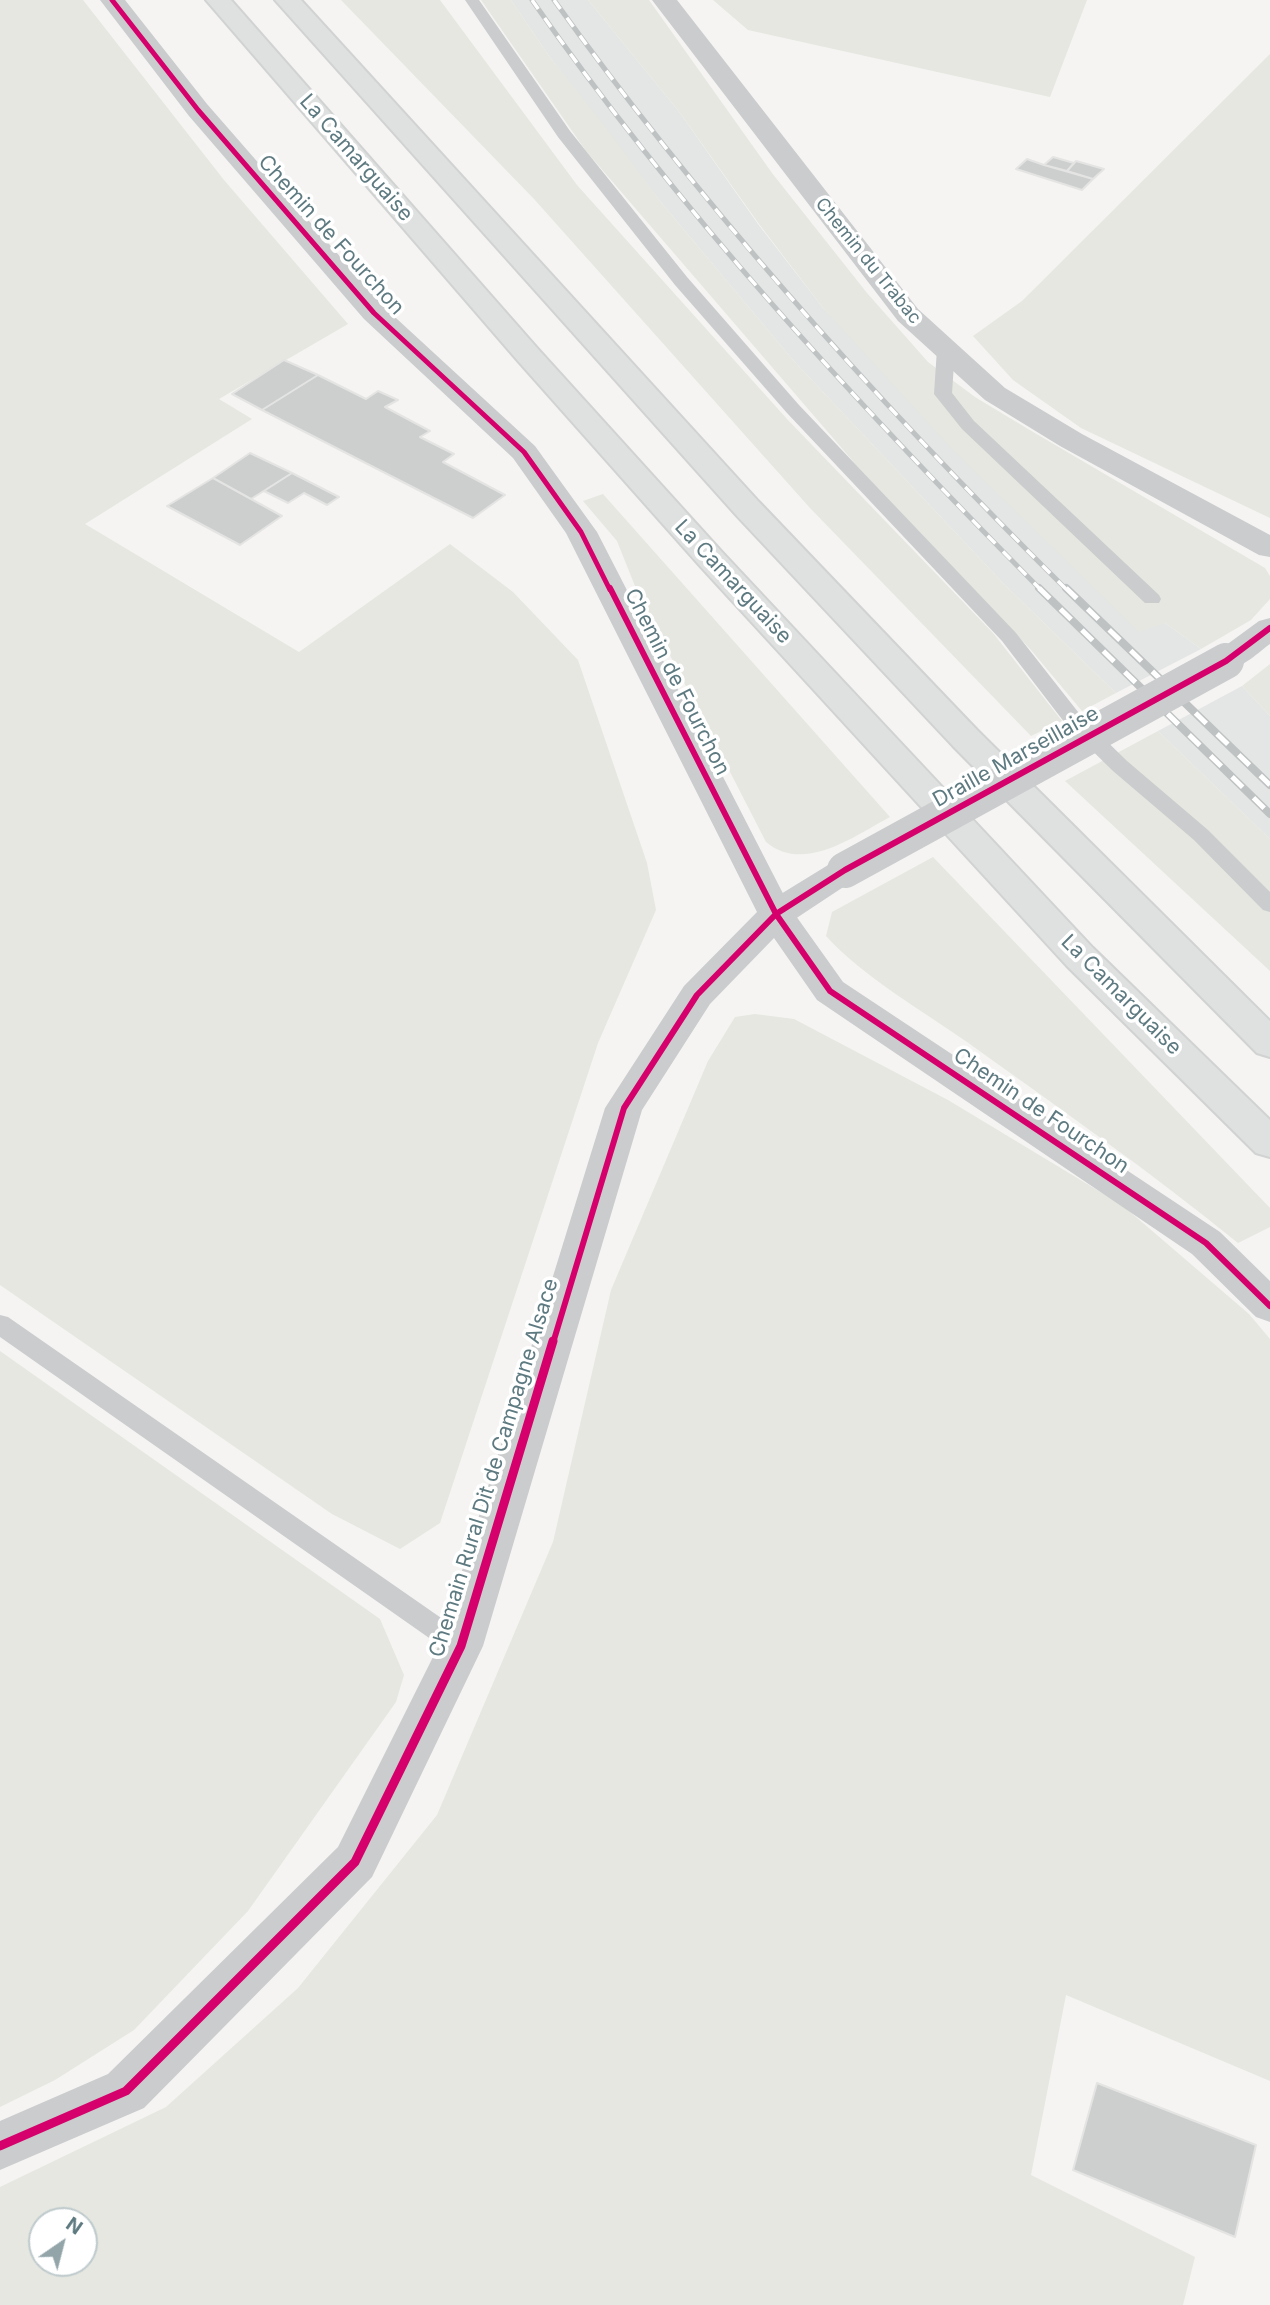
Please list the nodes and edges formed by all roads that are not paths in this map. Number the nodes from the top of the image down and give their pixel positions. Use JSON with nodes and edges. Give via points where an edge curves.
{"nodes":[{"id":1,"x":112,"y":0,"type":"edge"},
{"id":2,"x":218,"y":0,"type":"edge"},
{"id":3,"x":287,"y":0,"type":"edge"},
{"id":4,"x":472,"y":0,"type":"edge"},
{"id":5,"x":664,"y":0,"type":"edge"},
{"id":6,"x":946,"y":349,"type":"junction"},
{"id":7,"x":1270,"y":548,"type":"edge"},
{"id":8,"x":1152,"y":599,"type":"dead end"},
{"id":9,"x":1270,"y":628,"type":"edge"},
{"id":10,"x":1270,"y":905,"type":"edge"},
{"id":11,"x":776,"y":914,"type":"junction"},
{"id":12,"x":1270,"y":1044,"type":"edge"},
{"id":13,"x":1270,"y":1143,"type":"edge"},
{"id":14,"x":1270,"y":1306,"type":"edge"},
{"id":15,"x":0,"y":1324,"type":"edge"},
{"id":16,"x":461,"y":1646,"type":"junction"},
{"id":17,"x":0,"y":2146,"type":"edge"}],
"edges":[{"from":1,"to":11,"type":"street","name":"Chemin de Fourchon","via":[[198,110],[374,313],[524,452],[580,532]]},
{"from":2,"to":13,"type":"highway","name":"La Camarguaise","via":[[710,559],[1080,957]]},
{"from":3,"to":12,"type":"highway","via":[[748,509],[965,738]]},
{"from":4,"to":10,"type":"lane","via":[[564,134],[681,281],[776,389],[1009,637],[1075,722]]},
{"from":5,"to":6,"type":"street","name":"Chemin du Trabac","via":[[908,315]]},
{"from":6,"to":7,"type":"street","name":"Chemin du Trabac","via":[[995,394]]},
{"from":6,"to":8,"type":"lane","via":[[943,394],[968,425]]},
{"from":9,"to":11,"type":"street","name":"Draille Marseillaise","bridge":true,"via":[[1226,661],[845,870]]},
{"from":11,"to":14,"type":"street","name":"Chemin de Fourchon","via":[[830,991],[1206,1243]]},
{"from":11,"to":16,"type":"street","name":"Chemain Rural Dit de Campagne Alsace","via":[[697,995],[624,1108]]},
{"from":15,"to":16,"type":"lane"},
{"from":16,"to":17,"type":"street","name":"Chemain Rural Dit de Campagne Alsace","via":[[355,1862],[126,2091]]}]}
